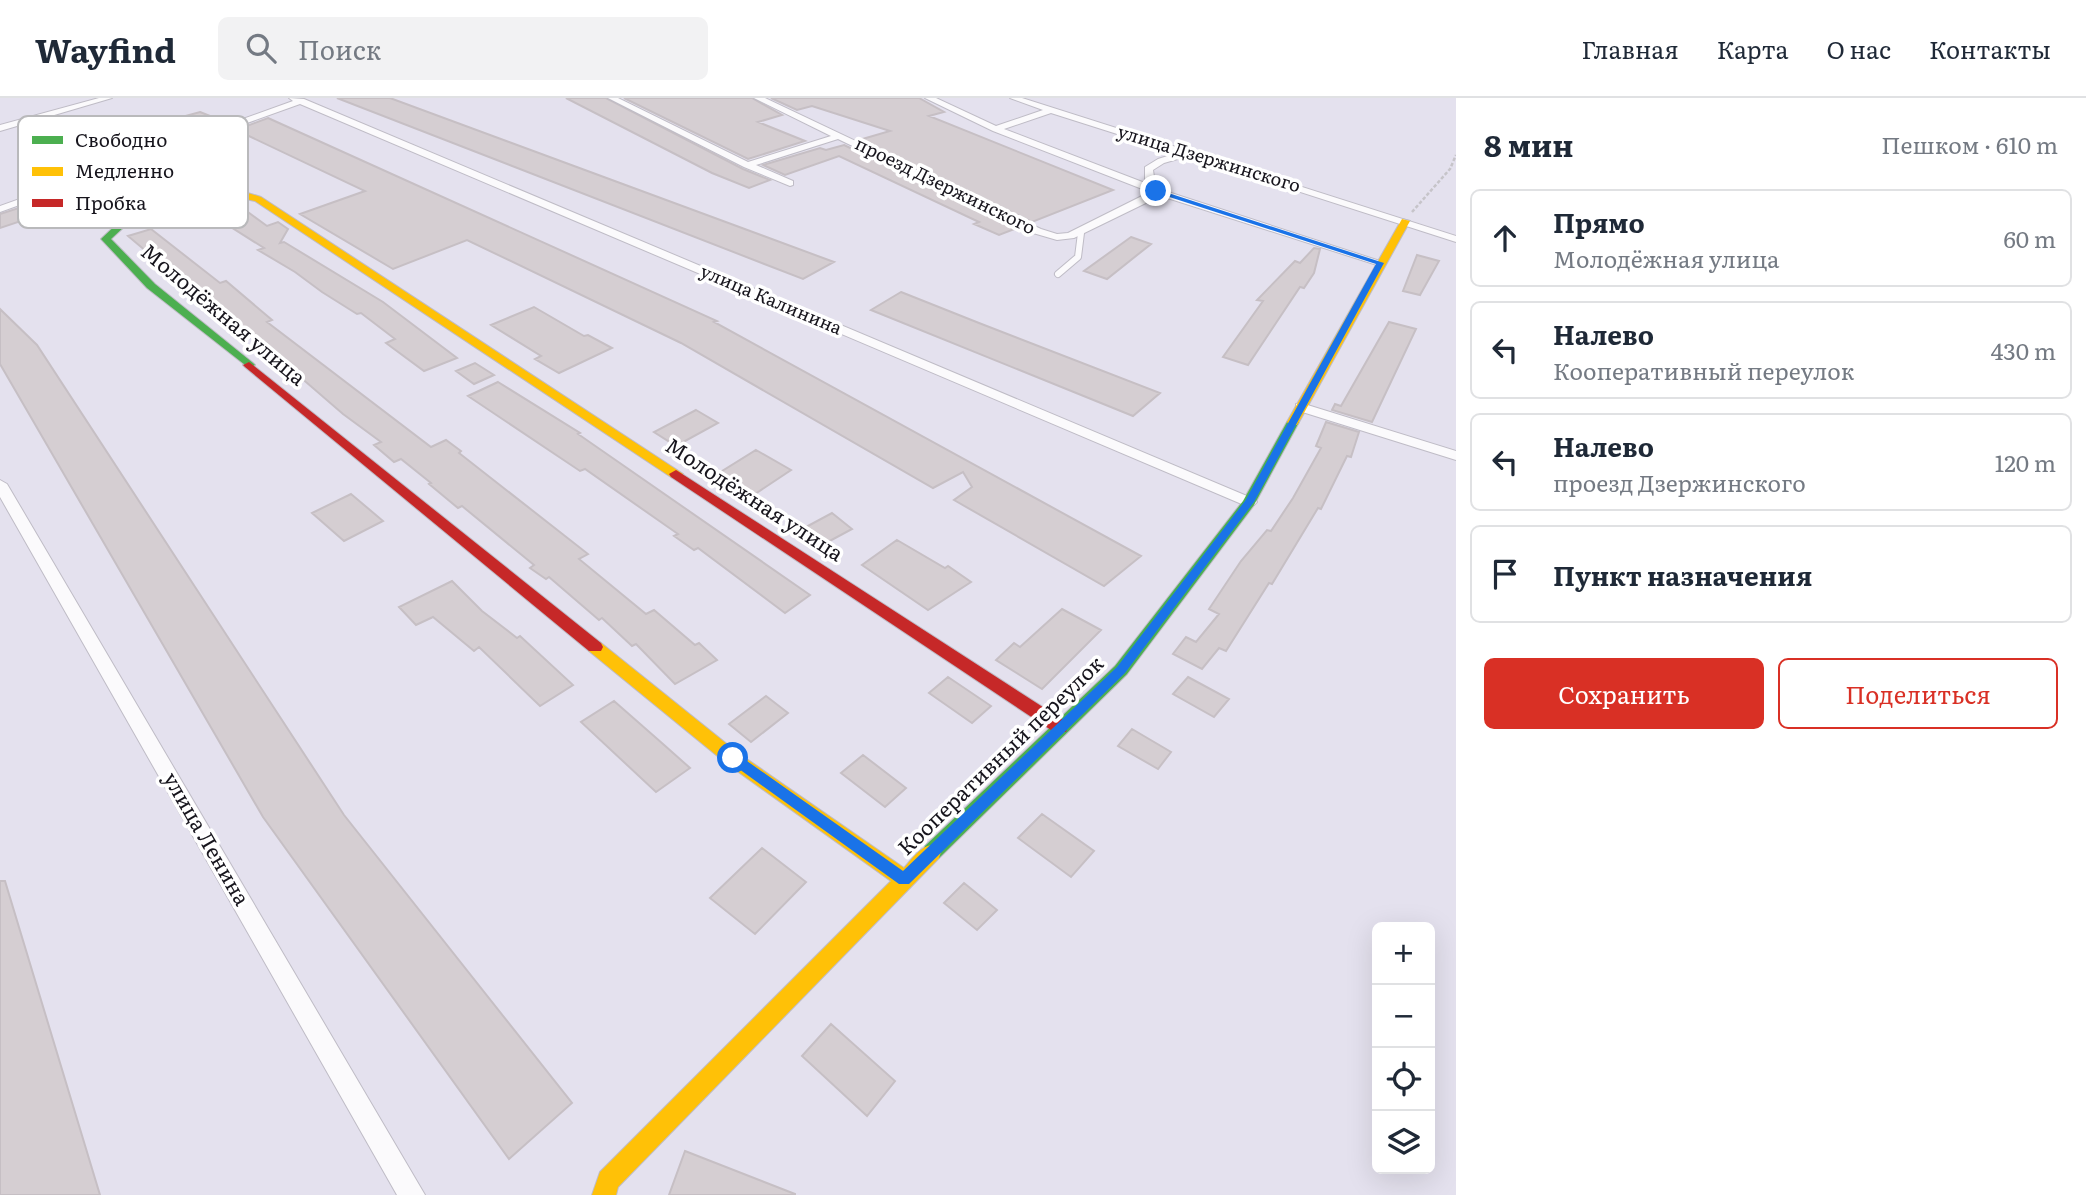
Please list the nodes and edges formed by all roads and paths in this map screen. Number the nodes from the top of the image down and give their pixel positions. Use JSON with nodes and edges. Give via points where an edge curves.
{"nodes":[{"id":1,"x":108,"y":98,"type":"edge"},
{"id":2,"x":612,"y":98,"type":"edge"},
{"id":3,"x":758,"y":98,"type":"edge"},
{"id":4,"x":950,"y":98,"type":"edge"},
{"id":5,"x":1014,"y":98,"type":"edge"},
{"id":6,"x":297,"y":100,"type":"edge"},
{"id":7,"x":932,"y":100,"type":"edge"},
{"id":8,"x":1051,"y":110,"type":"junction"},
{"id":9,"x":43,"y":116,"type":"edge"},
{"id":10,"x":248,"y":118,"type":"edge"},
{"id":11,"x":18,"y":123,"type":"edge"},
{"id":12,"x":0,"y":128,"type":"edge"},
{"id":13,"x":996,"y":130,"type":"junction"},
{"id":14,"x":841,"y":136,"type":"junction"},
{"id":15,"x":1189,"y":153,"type":"junction"},
{"id":16,"x":1456,"y":155,"type":"edge"},
{"id":17,"x":747,"y":165,"type":"junction"},
{"id":18,"x":790,"y":183,"type":"dead end"},
{"id":19,"x":1156,"y":191,"type":"junction"},
{"id":20,"x":248,"y":196,"type":"edge"},
{"id":21,"x":18,"y":202,"type":"edge"},
{"id":22,"x":0,"y":209,"type":"edge"},
{"id":23,"x":1405,"y":221,"type":"junction"},
{"id":24,"x":118,"y":228,"type":"edge"},
{"id":25,"x":1081,"y":233,"type":"junction"},
{"id":26,"x":1456,"y":239,"type":"edge"},
{"id":27,"x":1381,"y":263,"type":"junction"},
{"id":28,"x":1058,"y":274,"type":"dead end"},
{"id":29,"x":1301,"y":407,"type":"junction"},
{"id":30,"x":1456,"y":456,"type":"edge"},
{"id":31,"x":0,"y":484,"type":"edge"},
{"id":32,"x":1249,"y":502,"type":"junction"},
{"id":33,"x":1060,"y":727,"type":"junction"},
{"id":34,"x":904,"y":879,"type":"junction"},
{"id":35,"x":412,"y":1195,"type":"edge"},
{"id":36,"x":604,"y":1195,"type":"edge"}],
"edges":[{"from":1,"to":9,"type":"street"},
{"from":2,"to":17,"type":"street"},
{"from":3,"to":14,"type":"street","name":"проезд Дзержинского","via":[[776,102]]},
{"from":4,"to":7,"type":"street"},
{"from":5,"to":8,"type":"street","name":"улица Дзержинского"},
{"from":6,"to":10,"type":"street"},
{"from":6,"to":32,"type":"street","name":"улица Калинина"},
{"from":7,"to":13,"type":"street"},
{"from":8,"to":13,"type":"street"},
{"from":8,"to":15,"type":"street","name":"улица Дзержинского"},
{"from":11,"to":12,"type":"street"},
{"from":13,"to":19,"type":"street"},
{"from":14,"to":17,"type":"street"},
{"from":14,"to":25,"type":"street","name":"проезд Дзержинского","via":[[1037,231],[1056,237]]},
{"from":15,"to":19,"type":"street","via":[[1167,158],[1148,170]]},
{"from":15,"to":23,"type":"street","name":"улица Дзержинского"},
{"from":16,"to":23,"type":"path","via":[[1450,169]]},
{"from":17,"to":18,"type":"street"},
{"from":19,"to":25,"type":"street","name":"проезд Дзержинского"},
{"from":19,"to":27,"type":"street"},
{"from":20,"to":33,"type":"street","name":"Молодёжная улица"},
{"from":21,"to":22,"type":"street"},
{"from":23,"to":26,"type":"street","name":"улица Дзержинского"},
{"from":23,"to":27,"type":"street","name":"Кооперативный переулок"},
{"from":24,"to":34,"type":"street","name":"Молодёжная улица","via":[[106,239],[151,286],[722,749]]},
{"from":25,"to":28,"type":"lane","via":[[1083,250],[1078,259]]},
{"from":27,"to":29,"type":"street","name":"Кооперативный переулок"},
{"from":29,"to":30,"type":"street"},
{"from":29,"to":32,"type":"street","name":"Кооперативный переулок"},
{"from":31,"to":35,"type":"street","name":"улица Ленина"},
{"from":32,"to":33,"type":"street","name":"Кооперативный переулок","via":[[1121,670]]},
{"from":33,"to":34,"type":"street","name":"Кооперативный переулок"},
{"from":34,"to":36,"type":"street","name":"Кооперативный переулок","via":[[608,1180]]}]}
